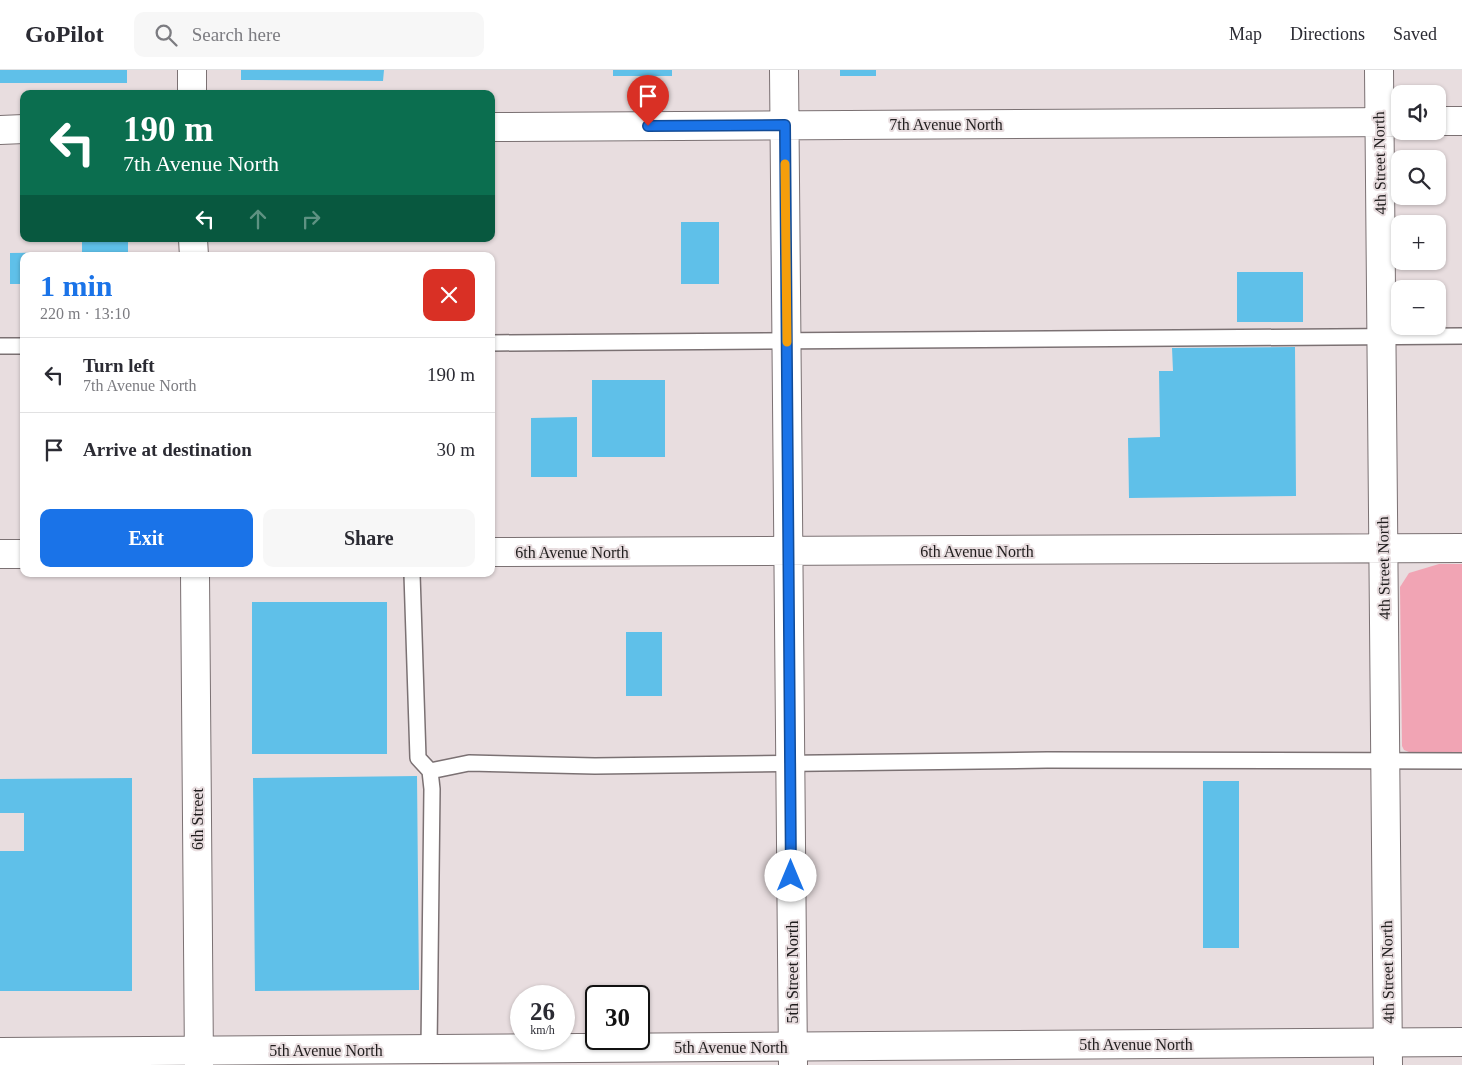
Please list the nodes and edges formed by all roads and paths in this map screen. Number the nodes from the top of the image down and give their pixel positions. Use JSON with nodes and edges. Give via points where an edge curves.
{"nodes":[{"id":1,"x":192,"y":70,"type":"edge"},
{"id":2,"x":784,"y":70,"type":"edge"},
{"id":3,"x":1379,"y":70,"type":"edge"},
{"id":4,"x":192,"y":90,"type":"edge"},
{"id":5,"x":1462,"y":121,"type":"edge"},
{"id":6,"x":1390,"y":122,"type":"edge"},
{"id":7,"x":1446,"y":122,"type":"edge"},
{"id":8,"x":785,"y":125,"type":"junction"},
{"id":9,"x":495,"y":127,"type":"edge"},
{"id":10,"x":0,"y":130,"type":"edge"},
{"id":11,"x":20,"y":130,"type":"edge"},
{"id":12,"x":1462,"y":336,"type":"edge"},
{"id":13,"x":1381,"y":337,"type":"junction"},
{"id":14,"x":787,"y":341,"type":"junction"},
{"id":15,"x":495,"y":343,"type":"edge"},
{"id":16,"x":0,"y":346,"type":"edge"},
{"id":17,"x":20,"y":346,"type":"edge"},
{"id":18,"x":1462,"y":548,"type":"edge"},
{"id":19,"x":1383,"y":549,"type":"junction"},
{"id":20,"x":789,"y":551,"type":"junction"},
{"id":21,"x":495,"y":552,"type":"edge"},
{"id":22,"x":0,"y":554,"type":"edge"},
{"id":23,"x":20,"y":554,"type":"edge"},
{"id":24,"x":196,"y":577,"type":"edge"},
{"id":25,"x":412,"y":577,"type":"edge"},
{"id":26,"x":1462,"y":761,"type":"edge"},
{"id":27,"x":1385,"y":762,"type":"junction"},
{"id":28,"x":790,"y":763,"type":"junction"},
{"id":29,"x":430,"y":771,"type":"junction"},
{"id":30,"x":1462,"y":1042,"type":"edge"},
{"id":31,"x":429,"y":1049,"type":"junction"},
{"id":32,"x":0,"y":1052,"type":"edge"},
{"id":33,"x":1388,"y":1054,"type":"edge"},
{"id":34,"x":793,"y":1056,"type":"edge"},
{"id":35,"x":199,"y":1058,"type":"edge"}],
"edges":[{"from":1,"to":4,"type":"street"},
{"from":2,"to":8,"type":"street","name":"5th Street North"},
{"from":3,"to":6,"type":"street","name":"4th Street North"},
{"from":5,"to":7,"type":"street"},
{"from":6,"to":8,"type":"street","name":"7th Avenue North"},
{"from":6,"to":13,"type":"street","name":"4th Street North"},
{"from":8,"to":9,"type":"street","name":"7th Avenue North"},
{"from":8,"to":14,"type":"street","name":"5th Street North"},
{"from":10,"to":11,"type":"street"},
{"from":12,"to":13,"type":"lane"},
{"from":13,"to":14,"type":"lane"},
{"from":13,"to":19,"type":"street","name":"4th Street North"},
{"from":14,"to":15,"type":"lane"},
{"from":14,"to":20,"type":"street","name":"5th Street North"},
{"from":16,"to":17,"type":"lane"},
{"from":18,"to":19,"type":"street","name":"6th Avenue North"},
{"from":19,"to":20,"type":"street","name":"6th Avenue North"},
{"from":19,"to":27,"type":"street","name":"4th Street North"},
{"from":20,"to":21,"type":"street","name":"6th Avenue North"},
{"from":20,"to":28,"type":"street","name":"5th Street North"},
{"from":22,"to":23,"type":"street"},
{"from":24,"to":35,"type":"street","name":"6th Street"},
{"from":25,"to":29,"type":"lane","via":[[418,758]]},
{"from":26,"to":27,"type":"lane"},
{"from":27,"to":28,"type":"lane","via":[[1047,760]]},
{"from":27,"to":33,"type":"street","name":"4th Street North"},
{"from":28,"to":29,"type":"lane","via":[[595,766],[469,763]]},
{"from":28,"to":34,"type":"street","name":"5th Street North"},
{"from":29,"to":31,"type":"lane"},
{"from":30,"to":33,"type":"street","name":"5th Avenue North"},
{"from":31,"to":34,"type":"street","name":"5th Avenue North"},
{"from":31,"to":35,"type":"street","name":"5th Avenue North"},
{"from":32,"to":35,"type":"street","name":"5th Avenue North"},
{"from":33,"to":34,"type":"street","name":"5th Avenue North"}]}
